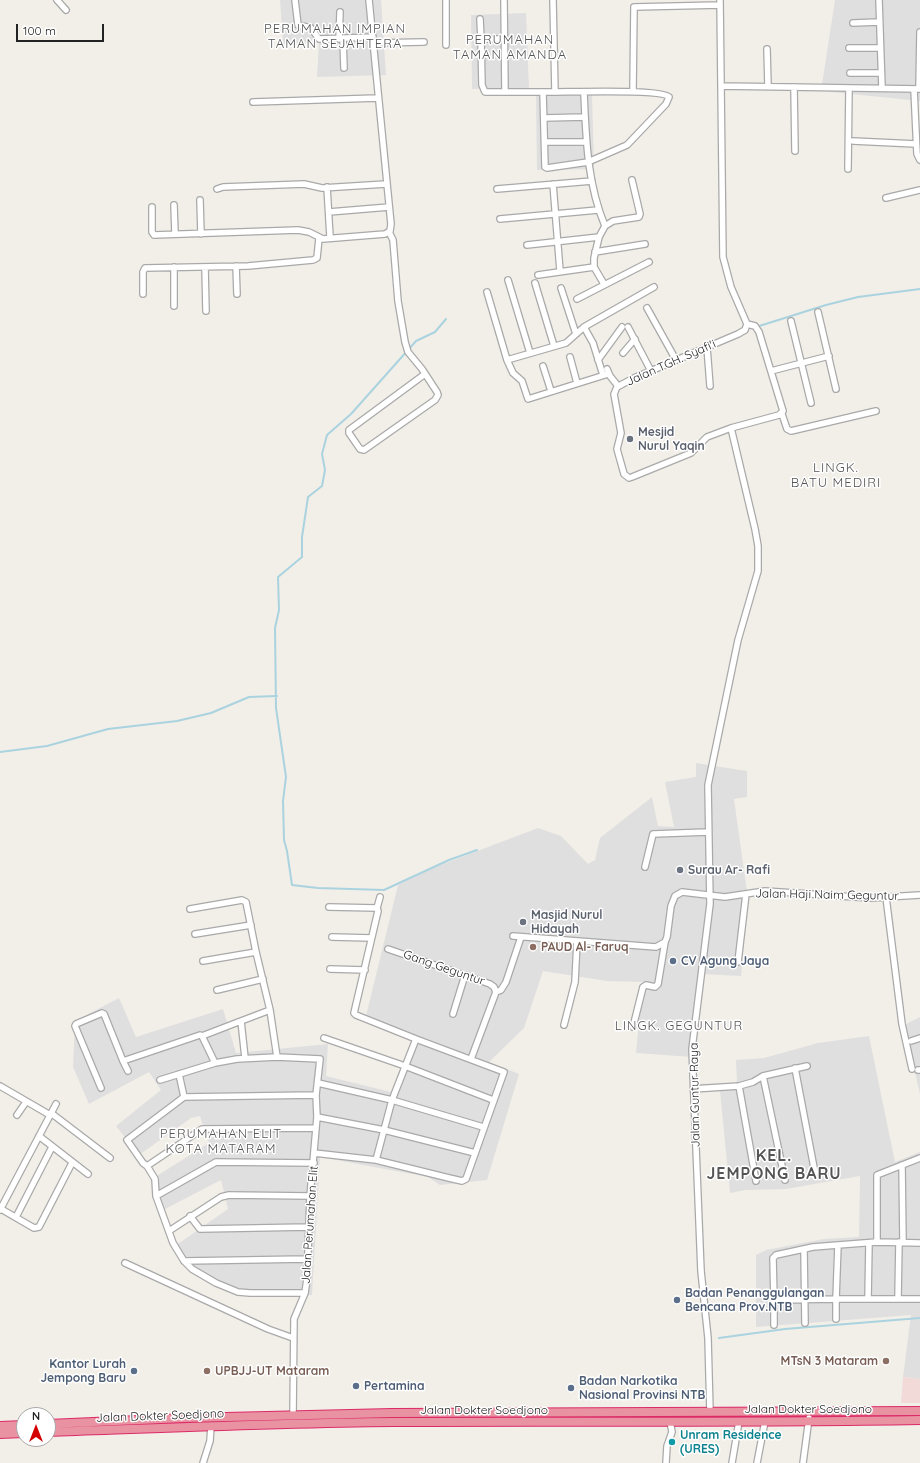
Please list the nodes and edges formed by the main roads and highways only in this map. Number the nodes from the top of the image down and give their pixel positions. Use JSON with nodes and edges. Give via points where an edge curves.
{"nodes":[{"id":1,"x":920,"y":1411,"type":"edge"},
{"id":2,"x":670,"y":1412,"type":"junction"},
{"id":3,"x":392,"y":1413,"type":"junction"},
{"id":4,"x":920,"y":1420,"type":"edge"},
{"id":5,"x":670,"y":1421,"type":"junction"},
{"id":6,"x":392,"y":1422,"type":"junction"},
{"id":7,"x":56,"y":1424,"type":"edge"},
{"id":8,"x":16,"y":1425,"type":"edge"},
{"id":9,"x":0,"y":1426,"type":"edge"},
{"id":10,"x":56,"y":1432,"type":"edge"},
{"id":11,"x":16,"y":1433,"type":"edge"},
{"id":12,"x":0,"y":1434,"type":"edge"}],
"edges":[{"from":1,"to":2,"type":"highway","name":"Jalan Dokter Soedjono"},
{"from":2,"to":3,"type":"highway","name":"Jalan Dokter Soedjono"},
{"from":2,"to":5,"type":"highway"},
{"from":3,"to":6,"type":"highway"},
{"from":3,"to":7,"type":"highway","name":"Jalan Dokter Soedjono"},
{"from":4,"to":5,"type":"highway","name":"Jalan Dokter Soedjono","via":[[808,1424]]},
{"from":5,"to":6,"type":"highway","name":"Jalan Dokter Soedjono"},
{"from":6,"to":10,"type":"highway","name":"Jalan Dokter Soedjono"},
{"from":8,"to":9,"type":"highway"},
{"from":11,"to":12,"type":"highway"}]}
